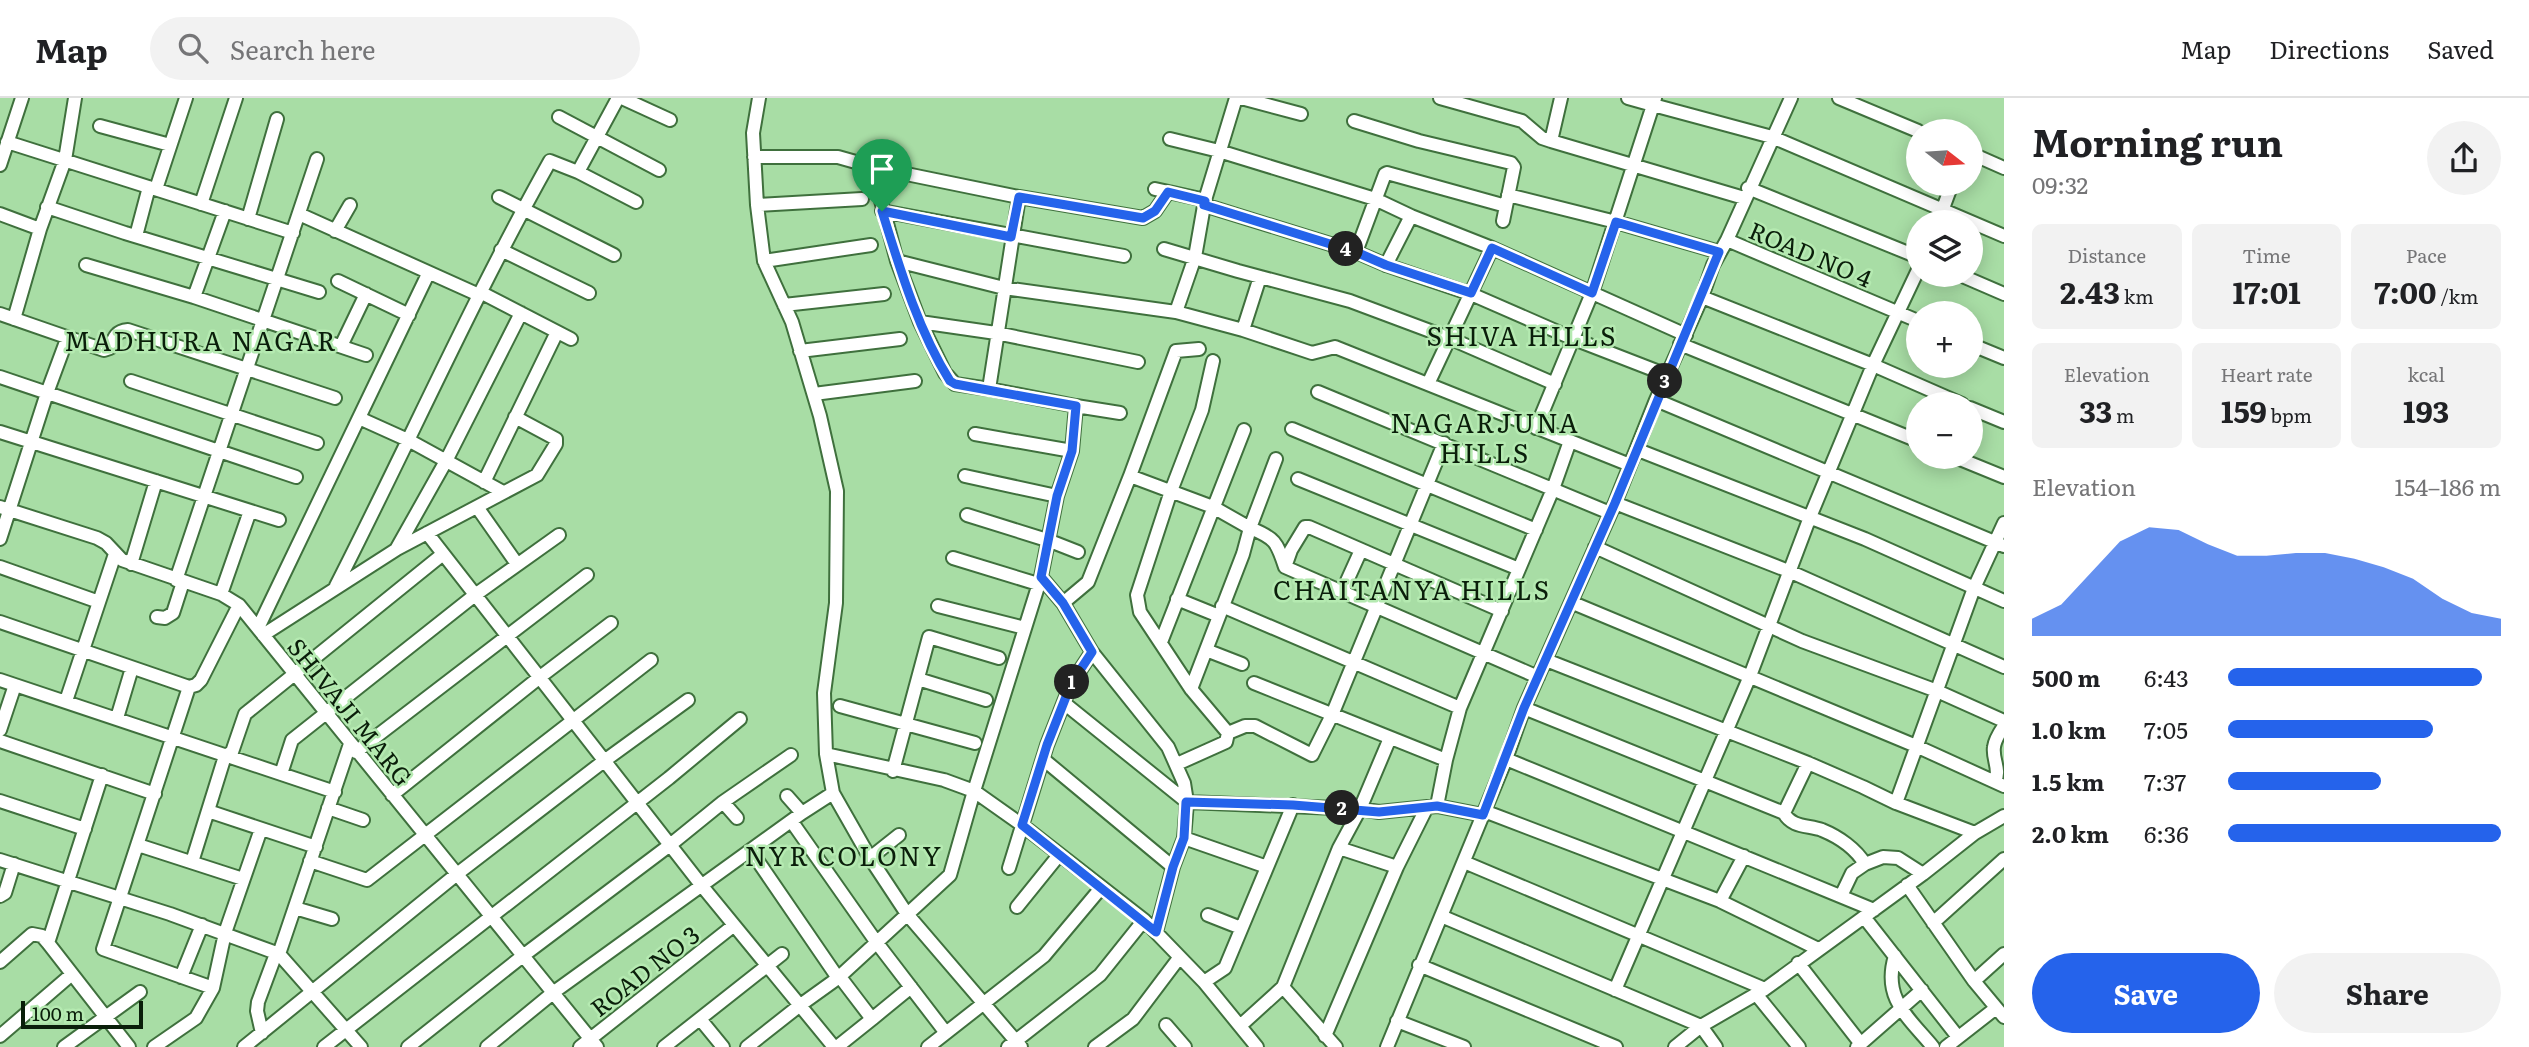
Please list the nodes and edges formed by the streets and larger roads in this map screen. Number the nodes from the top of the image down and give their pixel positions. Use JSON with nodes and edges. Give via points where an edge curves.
{"nodes":[{"id":1,"x":22,"y":98,"type":"edge"},
{"id":2,"x":75,"y":98,"type":"edge"},
{"id":3,"x":186,"y":98,"type":"edge"},
{"id":4,"x":236,"y":98,"type":"edge"},
{"id":5,"x":759,"y":98,"type":"edge"},
{"id":6,"x":1239,"y":98,"type":"edge"},
{"id":7,"x":1440,"y":98,"type":"edge"},
{"id":8,"x":1561,"y":98,"type":"edge"},
{"id":9,"x":1628,"y":98,"type":"edge"},
{"id":10,"x":1791,"y":98,"type":"edge"},
{"id":11,"x":1839,"y":98,"type":"edge"},
{"id":12,"x":615,"y":99,"type":"edge"},
{"id":13,"x":1654,"y":102,"type":"edge"},
{"id":14,"x":1301,"y":114,"type":"dead end"},
{"id":15,"x":559,"y":117,"type":"dead end"},
{"id":16,"x":277,"y":119,"type":"dead end"},
{"id":17,"x":670,"y":120,"type":"dead end"},
{"id":18,"x":1354,"y":121,"type":"dead end"},
{"id":19,"x":100,"y":126,"type":"dead end"},
{"id":20,"x":1906,"y":126,"type":"edge"},
{"id":21,"x":598,"y":138,"type":"junction"},
{"id":22,"x":1772,"y":138,"type":"junction"},
{"id":23,"x":1170,"y":139,"type":"dead end"},
{"id":24,"x":1551,"y":141,"type":"junction"},
{"id":25,"x":7,"y":142,"type":"junction"},
{"id":26,"x":170,"y":145,"type":"junction"},
{"id":27,"x":1219,"y":151,"type":"junction"},
{"id":28,"x":754,"y":158,"type":"junction"},
{"id":29,"x":317,"y":159,"type":"dead end"},
{"id":30,"x":1983,"y":159,"type":"edge"},
{"id":31,"x":65,"y":160,"type":"junction"},
{"id":32,"x":0,"y":165,"type":"edge"},
{"id":33,"x":1633,"y":165,"type":"junction"},
{"id":34,"x":877,"y":168,"type":"junction"},
{"id":35,"x":2004,"y":168,"type":"edge"},
{"id":36,"x":659,"y":170,"type":"dead end"},
{"id":37,"x":578,"y":172,"type":"junction"},
{"id":38,"x":152,"y":188,"type":"junction"},
{"id":39,"x":1746,"y":193,"type":"junction"},
{"id":40,"x":1948,"y":196,"type":"edge"},
{"id":41,"x":499,"y":197,"type":"dead end"},
{"id":42,"x":1019,"y":197,"type":"junction"},
{"id":43,"x":862,"y":199,"type":"dead end"},
{"id":44,"x":1375,"y":199,"type":"junction"},
{"id":45,"x":1507,"y":201,"type":"junction"},
{"id":46,"x":636,"y":202,"type":"dead end"},
{"id":47,"x":1204,"y":203,"type":"junction"},
{"id":48,"x":201,"y":204,"type":"junction"},
{"id":49,"x":350,"y":205,"type":"dead end"},
{"id":50,"x":757,"y":205,"type":"junction"},
{"id":51,"x":47,"y":207,"type":"junction"},
{"id":52,"x":523,"y":209,"type":"junction"},
{"id":53,"x":1943,"y":209,"type":"junction"},
{"id":54,"x":225,"y":211,"type":"junction"},
{"id":55,"x":882,"y":211,"type":"junction"},
{"id":56,"x":0,"y":214,"type":"edge"},
{"id":57,"x":299,"y":214,"type":"junction"},
{"id":58,"x":1411,"y":216,"type":"junction"},
{"id":59,"x":248,"y":219,"type":"junction"},
{"id":60,"x":1503,"y":221,"type":"dead end"},
{"id":61,"x":1616,"y":222,"type":"junction"},
{"id":62,"x":40,"y":229,"type":"junction"},
{"id":63,"x":335,"y":230,"type":"junction"},
{"id":64,"x":293,"y":233,"type":"junction"},
{"id":65,"x":136,"y":236,"type":"junction"},
{"id":66,"x":2004,"y":236,"type":"edge"},
{"id":67,"x":1011,"y":237,"type":"junction"},
{"id":68,"x":1727,"y":240,"type":"junction"},
{"id":69,"x":871,"y":245,"type":"dead end"},
{"id":70,"x":1492,"y":248,"type":"junction"},
{"id":71,"x":1164,"y":249,"type":"dead end"},
{"id":72,"x":501,"y":250,"type":"junction"},
{"id":73,"x":1356,"y":252,"type":"junction"},
{"id":74,"x":1719,"y":252,"type":"junction"},
{"id":75,"x":1906,"y":253,"type":"edge"},
{"id":76,"x":614,"y":254,"type":"dead end"},
{"id":77,"x":1124,"y":256,"type":"dead end"},
{"id":78,"x":209,"y":257,"type":"junction"},
{"id":79,"x":1195,"y":257,"type":"junction"},
{"id":80,"x":764,"y":261,"type":"junction"},
{"id":81,"x":897,"y":261,"type":"junction"},
{"id":82,"x":86,"y":265,"type":"dead end"},
{"id":83,"x":1386,"y":265,"type":"junction"},
{"id":84,"x":428,"y":274,"type":"junction"},
{"id":85,"x":1260,"y":277,"type":"junction"},
{"id":86,"x":277,"y":279,"type":"junction"},
{"id":87,"x":338,"y":281,"type":"dead end"},
{"id":88,"x":1983,"y":285,"type":"edge"},
{"id":89,"x":1910,"y":287,"type":"edge"},
{"id":90,"x":1004,"y":288,"type":"junction"},
{"id":91,"x":319,"y":292,"type":"dead end"},
{"id":92,"x":480,"y":293,"type":"junction"},
{"id":93,"x":589,"y":293,"type":"dead end"},
{"id":94,"x":1471,"y":293,"type":"junction"},
{"id":95,"x":1592,"y":293,"type":"junction"},
{"id":96,"x":884,"y":294,"type":"dead end"},
{"id":97,"x":2004,"y":294,"type":"edge"},
{"id":98,"x":366,"y":295,"type":"junction"},
{"id":99,"x":194,"y":297,"type":"junction"},
{"id":100,"x":1702,"y":297,"type":"junction"},
{"id":101,"x":784,"y":305,"type":"junction"},
{"id":102,"x":1176,"y":312,"type":"junction"},
{"id":103,"x":521,"y":313,"type":"junction"},
{"id":104,"x":1899,"y":313,"type":"junction"},
{"id":105,"x":0,"y":314,"type":"edge"},
{"id":106,"x":409,"y":315,"type":"junction"},
{"id":107,"x":1906,"y":316,"type":"edge"},
{"id":108,"x":13,"y":319,"type":"junction"},
{"id":109,"x":263,"y":320,"type":"junction"},
{"id":110,"x":920,"y":322,"type":"junction"},
{"id":111,"x":1243,"y":330,"type":"junction"},
{"id":112,"x":557,"y":332,"type":"junction"},
{"id":113,"x":996,"y":333,"type":"junction"},
{"id":114,"x":1449,"y":338,"type":"junction"},
{"id":115,"x":67,"y":339,"type":"junction"},
{"id":116,"x":571,"y":339,"type":"dead end"},
{"id":117,"x":900,"y":339,"type":"dead end"},
{"id":118,"x":1574,"y":339,"type":"junction"},
{"id":119,"x":1683,"y":339,"type":"junction"},
{"id":120,"x":341,"y":346,"type":"junction"},
{"id":121,"x":1199,"y":349,"type":"dead end"},
{"id":122,"x":1983,"y":349,"type":"edge"},
{"id":123,"x":800,"y":351,"type":"junction"},
{"id":124,"x":366,"y":355,"type":"dead end"},
{"id":125,"x":2004,"y":358,"type":"edge"},
{"id":126,"x":1213,"y":361,"type":"dead end"},
{"id":127,"x":1138,"y":362,"type":"dead end"},
{"id":128,"x":1872,"y":365,"type":"junction"},
{"id":129,"x":245,"y":369,"type":"junction"},
{"id":130,"x":1668,"y":374,"type":"junction"},
{"id":131,"x":0,"y":377,"type":"edge"},
{"id":132,"x":131,"y":381,"type":"dead end"},
{"id":133,"x":915,"y":381,"type":"dead end"},
{"id":134,"x":1428,"y":384,"type":"junction"},
{"id":135,"x":1555,"y":384,"type":"junction"},
{"id":136,"x":989,"y":389,"type":"junction"},
{"id":137,"x":1318,"y":392,"type":"dead end"},
{"id":138,"x":1934,"y":392,"type":"edge"},
{"id":139,"x":47,"y":393,"type":"junction"},
{"id":140,"x":814,"y":394,"type":"junction"},
{"id":141,"x":335,"y":398,"type":"dead end"},
{"id":142,"x":1656,"y":400,"type":"junction"},
{"id":143,"x":1076,"y":406,"type":"junction"},
{"id":144,"x":1120,"y":413,"type":"dead end"},
{"id":145,"x":1983,"y":413,"type":"edge"},
{"id":146,"x":232,"y":414,"type":"junction"},
{"id":147,"x":1853,"y":414,"type":"junction"},
{"id":148,"x":515,"y":417,"type":"junction"},
{"id":149,"x":359,"y":418,"type":"junction"},
{"id":150,"x":2004,"y":422,"type":"edge"},
{"id":151,"x":1535,"y":428,"type":"junction"},
{"id":152,"x":1292,"y":429,"type":"dead end"},
{"id":153,"x":1244,"y":430,"type":"dead end"},
{"id":154,"x":0,"y":432,"type":"edge"},
{"id":155,"x":975,"y":434,"type":"dead end"},
{"id":156,"x":1906,"y":436,"type":"edge"},
{"id":157,"x":410,"y":441,"type":"junction"},
{"id":158,"x":1570,"y":441,"type":"junction"},
{"id":159,"x":32,"y":442,"type":"junction"},
{"id":160,"x":317,"y":443,"type":"dead end"},
{"id":161,"x":1444,"y":443,"type":"junction"},
{"id":162,"x":1638,"y":450,"type":"junction"},
{"id":163,"x":219,"y":451,"type":"junction"},
{"id":164,"x":1072,"y":451,"type":"junction"},
{"id":165,"x":1276,"y":460,"type":"dead end"},
{"id":166,"x":446,"y":461,"type":"junction"},
{"id":167,"x":1630,"y":465,"type":"junction"},
{"id":168,"x":1983,"y":468,"type":"edge"},
{"id":169,"x":1829,"y":472,"type":"junction"},
{"id":170,"x":965,"y":476,"type":"dead end"},
{"id":171,"x":1130,"y":476,"type":"junction"},
{"id":172,"x":296,"y":477,"type":"dead end"},
{"id":173,"x":2004,"y":477,"type":"edge"},
{"id":174,"x":1298,"y":479,"type":"dead end"},
{"id":175,"x":156,"y":481,"type":"junction"},
{"id":176,"x":484,"y":482,"type":"junction"},
{"id":177,"x":1428,"y":485,"type":"junction"},
{"id":178,"x":1553,"y":489,"type":"junction"},
{"id":179,"x":1171,"y":491,"type":"junction"},
{"id":180,"x":503,"y":492,"type":"junction"},
{"id":181,"x":204,"y":496,"type":"junction"},
{"id":182,"x":1057,"y":496,"type":"junction"},
{"id":183,"x":477,"y":507,"type":"junction"},
{"id":184,"x":1213,"y":507,"type":"junction"},
{"id":185,"x":5,"y":508,"type":"edge"},
{"id":186,"x":1612,"y":508,"type":"junction"},
{"id":187,"x":250,"y":511,"type":"junction"},
{"id":188,"x":967,"y":515,"type":"dead end"},
{"id":189,"x":1811,"y":517,"type":"junction"},
{"id":190,"x":279,"y":520,"type":"dead end"},
{"id":191,"x":2004,"y":523,"type":"edge"},
{"id":192,"x":1411,"y":525,"type":"junction"},
{"id":193,"x":1250,"y":527,"type":"junction"},
{"id":194,"x":1536,"y":530,"type":"junction"},
{"id":195,"x":427,"y":533,"type":"junction"},
{"id":196,"x":559,"y":535,"type":"dead end"},
{"id":197,"x":0,"y":539,"type":"edge"},
{"id":198,"x":1050,"y":541,"type":"junction"},
{"id":199,"x":2000,"y":544,"type":"edge"},
{"id":200,"x":1595,"y":547,"type":"junction"},
{"id":201,"x":397,"y":549,"type":"junction"},
{"id":202,"x":1361,"y":550,"type":"junction"},
{"id":203,"x":1078,"y":552,"type":"dead end"},
{"id":204,"x":115,"y":554,"type":"junction"},
{"id":205,"x":443,"y":554,"type":"junction"},
{"id":206,"x":953,"y":558,"type":"dead end"},
{"id":207,"x":131,"y":564,"type":"junction"},
{"id":208,"x":517,"y":564,"type":"junction"},
{"id":209,"x":1394,"y":565,"type":"junction"},
{"id":210,"x":0,"y":567,"type":"edge"},
{"id":211,"x":1285,"y":567,"type":"junction"},
{"id":212,"x":1519,"y":569,"type":"junction"},
{"id":213,"x":1791,"y":572,"type":"junction"},
{"id":214,"x":587,"y":575,"type":"dead end"},
{"id":215,"x":179,"y":581,"type":"junction"},
{"id":216,"x":1040,"y":581,"type":"junction"},
{"id":217,"x":336,"y":586,"type":"junction"},
{"id":218,"x":1974,"y":588,"type":"junction"},
{"id":219,"x":1342,"y":592,"type":"junction"},
{"id":220,"x":221,"y":594,"type":"junction"},
{"id":221,"x":475,"y":595,"type":"junction"},
{"id":222,"x":1177,"y":599,"type":"junction"},
{"id":223,"x":2004,"y":601,"type":"edge"},
{"id":224,"x":99,"y":602,"type":"junction"},
{"id":225,"x":1063,"y":603,"type":"junction"},
{"id":226,"x":1573,"y":603,"type":"junction"},
{"id":227,"x":239,"y":605,"type":"junction"},
{"id":228,"x":938,"y":606,"type":"dead end"},
{"id":229,"x":1378,"y":607,"type":"junction"},
{"id":230,"x":1220,"y":611,"type":"junction"},
{"id":231,"x":1502,"y":611,"type":"junction"},
{"id":232,"x":157,"y":617,"type":"dead end"},
{"id":233,"x":0,"y":622,"type":"edge"},
{"id":234,"x":611,"y":623,"type":"dead end"},
{"id":235,"x":1770,"y":626,"type":"junction"},
{"id":236,"x":1025,"y":628,"type":"junction"},
{"id":237,"x":260,"y":631,"type":"junction"},
{"id":238,"x":508,"y":637,"type":"junction"},
{"id":239,"x":1161,"y":642,"type":"junction"},
{"id":240,"x":1954,"y":644,"type":"junction"},
{"id":241,"x":1206,"y":650,"type":"junction"},
{"id":242,"x":82,"y":652,"type":"junction"},
{"id":243,"x":1092,"y":652,"type":"junction"},
{"id":244,"x":1485,"y":654,"type":"junction"},
{"id":245,"x":999,"y":658,"type":"dead end"},
{"id":246,"x":651,"y":660,"type":"dead end"},
{"id":247,"x":1546,"y":660,"type":"junction"},
{"id":248,"x":1354,"y":662,"type":"junction"},
{"id":249,"x":1242,"y":664,"type":"dead end"},
{"id":250,"x":2004,"y":667,"type":"edge"},
{"id":251,"x":131,"y":668,"type":"junction"},
{"id":252,"x":294,"y":673,"type":"junction"},
{"id":253,"x":1750,"y":676,"type":"junction"},
{"id":254,"x":540,"y":677,"type":"junction"},
{"id":255,"x":1538,"y":677,"type":"junction"},
{"id":256,"x":918,"y":679,"type":"junction"},
{"id":257,"x":0,"y":680,"type":"edge"},
{"id":258,"x":1254,"y":683,"type":"dead end"},
{"id":259,"x":15,"y":685,"type":"junction"},
{"id":260,"x":189,"y":687,"type":"junction"},
{"id":261,"x":1191,"y":689,"type":"junction"},
{"id":262,"x":1937,"y":691,"type":"junction"},
{"id":263,"x":688,"y":700,"type":"dead end"},
{"id":264,"x":986,"y":700,"type":"dead end"},
{"id":265,"x":66,"y":701,"type":"junction"},
{"id":266,"x":1064,"y":703,"type":"junction"},
{"id":267,"x":840,"y":706,"type":"dead end"},
{"id":268,"x":1460,"y":708,"type":"junction"},
{"id":269,"x":1524,"y":708,"type":"junction"},
{"id":270,"x":326,"y":712,"type":"junction"},
{"id":271,"x":1332,"y":715,"type":"junction"},
{"id":272,"x":117,"y":718,"type":"junction"},
{"id":273,"x":572,"y":719,"type":"junction"},
{"id":274,"x":740,"y":719,"type":"dead end"},
{"id":275,"x":2004,"y":723,"type":"edge"},
{"id":276,"x":906,"y":724,"type":"junction"},
{"id":277,"x":0,"y":730,"type":"edge"},
{"id":278,"x":1727,"y":732,"type":"junction"},
{"id":279,"x":1228,"y":733,"type":"junction"},
{"id":280,"x":173,"y":737,"type":"junction"},
{"id":281,"x":1391,"y":738,"type":"junction"},
{"id":282,"x":0,"y":741,"type":"edge"},
{"id":283,"x":975,"y":743,"type":"dead end"},
{"id":284,"x":1916,"y":746,"type":"junction"},
{"id":285,"x":353,"y":748,"type":"junction"},
{"id":286,"x":827,"y":754,"type":"junction"},
{"id":287,"x":791,"y":755,"type":"dead end"},
{"id":288,"x":225,"y":756,"type":"junction"},
{"id":289,"x":1043,"y":759,"type":"junction"},
{"id":290,"x":1506,"y":759,"type":"junction"},
{"id":291,"x":1446,"y":760,"type":"junction"},
{"id":292,"x":604,"y":761,"type":"junction"},
{"id":293,"x":1177,"y":764,"type":"junction"},
{"id":294,"x":1808,"y":764,"type":"junction"},
{"id":295,"x":893,"y":771,"type":"junction"},
{"id":296,"x":281,"y":774,"type":"junction"},
{"id":297,"x":102,"y":775,"type":"junction"},
{"id":298,"x":1705,"y":782,"type":"junction"},
{"id":299,"x":1999,"y":783,"type":"edge"},
{"id":300,"x":974,"y":791,"type":"junction"},
{"id":301,"x":335,"y":792,"type":"junction"},
{"id":302,"x":833,"y":793,"type":"junction"},
{"id":303,"x":155,"y":794,"type":"junction"},
{"id":304,"x":392,"y":795,"type":"junction"},
{"id":305,"x":787,"y":796,"type":"dead end"},
{"id":306,"x":0,"y":801,"type":"edge"},
{"id":307,"x":636,"y":802,"type":"junction"},
{"id":308,"x":723,"y":802,"type":"junction"},
{"id":309,"x":1186,"y":802,"type":"junction"},
{"id":310,"x":1896,"y":803,"type":"junction"},
{"id":311,"x":1293,"y":805,"type":"junction"},
{"id":312,"x":328,"y":808,"type":"junction"},
{"id":313,"x":1431,"y":808,"type":"junction"},
{"id":314,"x":1360,"y":809,"type":"junction"},
{"id":315,"x":208,"y":811,"type":"junction"},
{"id":316,"x":802,"y":813,"type":"junction"},
{"id":317,"x":1484,"y":813,"type":"junction"},
{"id":318,"x":1784,"y":813,"type":"junction"},
{"id":319,"x":2004,"y":816,"type":"edge"},
{"id":320,"x":737,"y":818,"type":"dead end"},
{"id":321,"x":363,"y":820,"type":"dead end"},
{"id":322,"x":792,"y":822,"type":"junction"},
{"id":323,"x":1022,"y":825,"type":"junction"},
{"id":324,"x":85,"y":829,"type":"junction"},
{"id":325,"x":261,"y":829,"type":"junction"},
{"id":326,"x":1682,"y":831,"type":"junction"},
{"id":327,"x":1975,"y":833,"type":"junction"},
{"id":328,"x":899,"y":835,"type":"dead end"},
{"id":329,"x":424,"y":836,"type":"junction"},
{"id":330,"x":1184,"y":838,"type":"junction"},
{"id":331,"x":138,"y":845,"type":"junction"},
{"id":332,"x":670,"y":845,"type":"junction"},
{"id":333,"x":316,"y":847,"type":"junction"},
{"id":334,"x":1339,"y":848,"type":"junction"},
{"id":335,"x":751,"y":851,"type":"junction"},
{"id":336,"x":1059,"y":855,"type":"junction"},
{"id":337,"x":1744,"y":856,"type":"junction"},
{"id":338,"x":870,"y":858,"type":"junction"},
{"id":339,"x":2004,"y":859,"type":"edge"},
{"id":340,"x":0,"y":860,"type":"edge"},
{"id":341,"x":310,"y":861,"type":"junction"},
{"id":342,"x":192,"y":862,"type":"junction"},
{"id":343,"x":1464,"y":862,"type":"junction"},
{"id":344,"x":15,"y":864,"type":"junction"},
{"id":345,"x":1865,"y":864,"type":"junction"},
{"id":346,"x":1009,"y":867,"type":"dead end"},
{"id":347,"x":1173,"y":867,"type":"junction"},
{"id":348,"x":1267,"y":867,"type":"junction"},
{"id":349,"x":1397,"y":867,"type":"junction"},
{"id":350,"x":457,"y":874,"type":"junction"},
{"id":351,"x":1923,"y":874,"type":"junction"},
{"id":352,"x":243,"y":879,"type":"junction"},
{"id":353,"x":1662,"y":879,"type":"junction"},
{"id":354,"x":69,"y":881,"type":"junction"},
{"id":355,"x":1908,"y":885,"type":"junction"},
{"id":356,"x":702,"y":886,"type":"junction"},
{"id":357,"x":1101,"y":888,"type":"junction"},
{"id":358,"x":0,"y":896,"type":"edge"},
{"id":359,"x":1841,"y":896,"type":"junction"},
{"id":360,"x":120,"y":899,"type":"junction"},
{"id":361,"x":1720,"y":901,"type":"junction"},
{"id":362,"x":1017,"y":907,"type":"dead end"},
{"id":363,"x":295,"y":908,"type":"junction"},
{"id":364,"x":1869,"y":913,"type":"junction"},
{"id":365,"x":906,"y":914,"type":"junction"},
{"id":366,"x":492,"y":915,"type":"junction"},
{"id":367,"x":1208,"y":915,"type":"dead end"},
{"id":368,"x":1441,"y":916,"type":"junction"},
{"id":369,"x":332,"y":919,"type":"dead end"},
{"id":370,"x":1144,"y":920,"type":"junction"},
{"id":371,"x":1933,"y":923,"type":"junction"},
{"id":372,"x":202,"y":925,"type":"junction"},
{"id":373,"x":733,"y":926,"type":"junction"},
{"id":374,"x":1241,"y":929,"type":"junction"},
{"id":375,"x":1156,"y":932,"type":"junction"},
{"id":376,"x":225,"y":933,"type":"junction"},
{"id":377,"x":1637,"y":936,"type":"junction"},
{"id":378,"x":48,"y":943,"type":"junction"},
{"id":379,"x":877,"y":943,"type":"junction"},
{"id":380,"x":1818,"y":948,"type":"junction"},
{"id":381,"x":279,"y":954,"type":"junction"},
{"id":382,"x":782,"y":954,"type":"dead end"},
{"id":383,"x":2004,"y":954,"type":"edge"},
{"id":384,"x":524,"y":955,"type":"junction"},
{"id":385,"x":1895,"y":956,"type":"junction"},
{"id":386,"x":1180,"y":958,"type":"junction"},
{"id":387,"x":0,"y":962,"type":"edge"},
{"id":388,"x":1798,"y":963,"type":"junction"},
{"id":389,"x":1419,"y":965,"type":"junction"},
{"id":390,"x":766,"y":967,"type":"junction"},
{"id":391,"x":72,"y":974,"type":"junction"},
{"id":392,"x":181,"y":977,"type":"junction"},
{"id":393,"x":839,"y":978,"type":"junction"},
{"id":394,"x":1973,"y":981,"type":"junction"},
{"id":395,"x":1204,"y":982,"type":"junction"},
{"id":396,"x":911,"y":987,"type":"junction"},
{"id":397,"x":1283,"y":987,"type":"junction"},
{"id":398,"x":213,"y":988,"type":"junction"},
{"id":399,"x":1615,"y":990,"type":"junction"},
{"id":400,"x":1922,"y":990,"type":"junction"},
{"id":401,"x":313,"y":991,"type":"junction"},
{"id":402,"x":140,"y":992,"type":"dead end"},
{"id":403,"x":554,"y":992,"type":"junction"},
{"id":404,"x":1760,"y":992,"type":"junction"},
{"id":405,"x":982,"y":1003,"type":"junction"},
{"id":406,"x":799,"y":1006,"type":"junction"},
{"id":407,"x":1901,"y":1009,"type":"junction"},
{"id":408,"x":2000,"y":1013,"type":"edge"},
{"id":409,"x":105,"y":1016,"type":"junction"},
{"id":410,"x":700,"y":1018,"type":"junction"},
{"id":411,"x":872,"y":1019,"type":"junction"},
{"id":412,"x":1397,"y":1021,"type":"junction"},
{"id":413,"x":1166,"y":1025,"type":"dead end"},
{"id":414,"x":1700,"y":1026,"type":"junction"},
{"id":415,"x":1240,"y":1027,"type":"junction"},
{"id":416,"x":345,"y":1030,"type":"junction"},
{"id":417,"x":946,"y":1032,"type":"junction"},
{"id":418,"x":262,"y":1033,"type":"junction"},
{"id":419,"x":1325,"y":1036,"type":"junction"},
{"id":420,"x":0,"y":1037,"type":"edge"},
{"id":421,"x":1958,"y":1038,"type":"junction"},
{"id":422,"x":589,"y":1044,"type":"edge"},
{"id":423,"x":1015,"y":1045,"type":"edge"},
{"id":424,"x":1859,"y":1045,"type":"edge"},
{"id":425,"x":1181,"y":1046,"type":"edge"},
{"id":426,"x":64,"y":1047,"type":"edge"},
{"id":427,"x":129,"y":1047,"type":"edge"},
{"id":428,"x":153,"y":1047,"type":"edge"},
{"id":429,"x":244,"y":1047,"type":"edge"},
{"id":430,"x":324,"y":1047,"type":"edge"},
{"id":431,"x":361,"y":1047,"type":"edge"},
{"id":432,"x":408,"y":1047,"type":"edge"},
{"id":433,"x":488,"y":1047,"type":"edge"},
{"id":434,"x":664,"y":1047,"type":"edge"},
{"id":435,"x":723,"y":1047,"type":"edge"},
{"id":436,"x":747,"y":1047,"type":"edge"},
{"id":437,"x":835,"y":1047,"type":"edge"},
{"id":438,"x":928,"y":1047,"type":"edge"},
{"id":439,"x":1096,"y":1047,"type":"edge"},
{"id":440,"x":1257,"y":1047,"type":"edge"},
{"id":441,"x":1336,"y":1047,"type":"edge"},
{"id":442,"x":1387,"y":1047,"type":"edge"},
{"id":443,"x":1464,"y":1047,"type":"edge"},
{"id":444,"x":1616,"y":1047,"type":"edge"},
{"id":445,"x":1675,"y":1047,"type":"edge"},
{"id":446,"x":1716,"y":1047,"type":"edge"},
{"id":447,"x":1799,"y":1047,"type":"edge"},
{"id":448,"x":1933,"y":1047,"type":"edge"},
{"id":449,"x":1946,"y":1047,"type":"edge"}],
"edges":[{"from":1,"to":25,"type":"street"},
{"from":2,"to":31,"type":"street"},
{"from":3,"to":26,"type":"street"},
{"from":4,"to":48,"type":"street"},
{"from":5,"to":28,"type":"street"},
{"from":6,"to":14,"type":"street"},
{"from":6,"to":27,"type":"street"},
{"from":7,"to":24,"type":"street","via":[[1522,121]]},
{"from":8,"to":24,"type":"street"},
{"from":9,"to":13,"type":"street"},
{"from":10,"to":22,"type":"street"},
{"from":11,"to":20,"type":"street"},
{"from":12,"to":17,"type":"street"},
{"from":12,"to":21,"type":"street"},
{"from":13,"to":22,"type":"street"},
{"from":13,"to":33,"type":"street"},
{"from":15,"to":21,"type":"street"},
{"from":16,"to":59,"type":"street"},
{"from":18,"to":45,"type":"street","via":[[1511,163]]},
{"from":19,"to":26,"type":"street"},
{"from":21,"to":36,"type":"street"},
{"from":21,"to":37,"type":"street"},
{"from":22,"to":39,"type":"street"},
{"from":22,"to":53,"type":"street"},
{"from":23,"to":27,"type":"street"},
{"from":24,"to":33,"type":"street"},
{"from":25,"to":31,"type":"street"},
{"from":25,"to":32,"type":"street"},
{"from":26,"to":38,"type":"street"},
{"from":27,"to":44,"type":"street"},
{"from":27,"to":47,"type":"street"},
{"from":28,"to":34,"type":"street","via":[[838,157]]},
{"from":28,"to":50,"type":"street"},
{"from":29,"to":57,"type":"street"},
{"from":30,"to":35,"type":"street"},
{"from":31,"to":38,"type":"street"},
{"from":31,"to":51,"type":"street"},
{"from":33,"to":39,"type":"street"},
{"from":33,"to":61,"type":"street"},
{"from":34,"to":42,"type":"street"},
{"from":34,"to":55,"type":"street"},
{"from":37,"to":46,"type":"street"},
{"from":37,"to":52,"type":"street","via":[[550,161]]},
{"from":38,"to":48,"type":"street"},
{"from":38,"to":65,"type":"street"},
{"from":39,"to":68,"type":"street"},
{"from":39,"to":75,"type":"street"},
{"from":40,"to":53,"type":"street"},
{"from":41,"to":52,"type":"street"},
{"from":42,"to":47,"type":"street","via":[[1143,218],[1155,211],[1161,190]]},
{"from":42,"to":67,"type":"street"},
{"from":43,"to":50,"type":"street"},
{"from":44,"to":45,"type":"street","via":[[1387,173]]},
{"from":44,"to":58,"type":"street"},
{"from":44,"to":73,"type":"street"},
{"from":45,"to":60,"type":"street"},
{"from":45,"to":61,"type":"street"},
{"from":47,"to":73,"type":"street"},
{"from":47,"to":79,"type":"street"},
{"from":48,"to":54,"type":"street"},
{"from":49,"to":63,"type":"street"},
{"from":50,"to":80,"type":"street"},
{"from":51,"to":62,"type":"street"},
{"from":51,"to":65,"type":"street"},
{"from":52,"to":72,"type":"street"},
{"from":52,"to":76,"type":"street"},
{"from":53,"to":66,"type":"street"},
{"from":54,"to":59,"type":"street"},
{"from":54,"to":78,"type":"street"},
{"from":55,"to":67,"type":"street"},
{"from":55,"to":81,"type":"street"},
{"from":56,"to":62,"type":"street"},
{"from":57,"to":63,"type":"street"},
{"from":57,"to":64,"type":"street"},
{"from":58,"to":70,"type":"street"},
{"from":58,"to":83,"type":"street"},
{"from":59,"to":64,"type":"street"},
{"from":61,"to":74,"type":"street"},
{"from":61,"to":95,"type":"street"},
{"from":62,"to":108,"type":"street"},
{"from":63,"to":84,"type":"street"},
{"from":64,"to":86,"type":"street"},
{"from":65,"to":78,"type":"street"},
{"from":67,"to":77,"type":"street"},
{"from":67,"to":90,"type":"street"},
{"from":68,"to":74,"type":"street"},
{"from":68,"to":104,"type":"street","name":"ROAD NO 4"},
{"from":69,"to":80,"type":"street"},
{"from":70,"to":94,"type":"street"},
{"from":70,"to":95,"type":"street"},
{"from":71,"to":79,"type":"street"},
{"from":72,"to":92,"type":"street"},
{"from":72,"to":93,"type":"street"},
{"from":73,"to":83,"type":"street"},
{"from":74,"to":100,"type":"street"},
{"from":78,"to":86,"type":"street"},
{"from":78,"to":99,"type":"street"},
{"from":79,"to":85,"type":"street"},
{"from":79,"to":102,"type":"street"},
{"from":80,"to":101,"type":"street"},
{"from":81,"to":90,"type":"street"},
{"from":81,"to":110,"type":"street"},
{"from":82,"to":99,"type":"street"},
{"from":83,"to":94,"type":"street"},
{"from":84,"to":92,"type":"street"},
{"from":84,"to":106,"type":"street"},
{"from":85,"to":111,"type":"street"},
{"from":85,"to":114,"type":"street","via":[[1350,301]]},
{"from":86,"to":91,"type":"street"},
{"from":86,"to":109,"type":"street"},
{"from":87,"to":98,"type":"street"},
{"from":88,"to":97,"type":"street"},
{"from":89,"to":104,"type":"street"},
{"from":90,"to":102,"type":"street"},
{"from":90,"to":113,"type":"street"},
{"from":92,"to":103,"type":"street"},
{"from":92,"to":157,"type":"street"},
{"from":94,"to":114,"type":"street"},
{"from":94,"to":118,"type":"street"},
{"from":95,"to":118,"type":"street"},
{"from":95,"to":119,"type":"street"},
{"from":96,"to":101,"type":"street"},
{"from":98,"to":106,"type":"street"},
{"from":98,"to":120,"type":"street"},
{"from":99,"to":109,"type":"street"},
{"from":100,"to":119,"type":"street"},
{"from":100,"to":128,"type":"street"},
{"from":101,"to":123,"type":"street"},
{"from":102,"to":111,"type":"street"},
{"from":103,"to":112,"type":"street"},
{"from":103,"to":166,"type":"street"},
{"from":104,"to":107,"type":"street","name":"ROAD NO 4"},
{"from":104,"to":128,"type":"street"},
{"from":105,"to":108,"type":"street"},
{"from":106,"to":149,"type":"street"},
{"from":108,"to":115,"type":"street"},
{"from":109,"to":120,"type":"street"},
{"from":109,"to":129,"type":"street"},
{"from":110,"to":113,"type":"street"},
{"from":110,"to":136,"type":"street","via":[[950,381]]},
{"from":111,"to":134,"type":"street","via":[[1312,353],[1335,347]]},
{"from":112,"to":116,"type":"street"},
{"from":112,"to":148,"type":"street"},
{"from":113,"to":127,"type":"street"},
{"from":113,"to":136,"type":"street"},
{"from":114,"to":134,"type":"street"},
{"from":114,"to":135,"type":"street"},
{"from":115,"to":129,"type":"street","via":[[104,350],[110,348],[115,335],[128,330]]},
{"from":115,"to":139,"type":"street"},
{"from":117,"to":123,"type":"street"},
{"from":118,"to":130,"type":"street"},
{"from":118,"to":135,"type":"street"},
{"from":119,"to":130,"type":"street"},
{"from":119,"to":147,"type":"street"},
{"from":120,"to":124,"type":"street"},
{"from":121,"to":171,"type":"street","via":[[1177,351]]},
{"from":122,"to":125,"type":"street"},
{"from":123,"to":140,"type":"street"},
{"from":126,"to":179,"type":"street","via":[[1202,410]]},
{"from":128,"to":138,"type":"street"},
{"from":128,"to":147,"type":"street"},
{"from":129,"to":141,"type":"street"},
{"from":129,"to":146,"type":"street"},
{"from":130,"to":142,"type":"street"},
{"from":131,"to":139,"type":"street"},
{"from":132,"to":146,"type":"street"},
{"from":133,"to":140,"type":"street"},
{"from":134,"to":151,"type":"street"},
{"from":135,"to":151,"type":"street"},
{"from":136,"to":143,"type":"street"},
{"from":137,"to":161,"type":"street"},
{"from":139,"to":159,"type":"street"},
{"from":139,"to":163,"type":"street"},
{"from":140,"to":286,"type":"street","via":[[837,491],[836,603],[824,692]]},
{"from":142,"to":162,"type":"street"},
{"from":142,"to":169,"type":"street"},
{"from":143,"to":144,"type":"street"},
{"from":143,"to":164,"type":"street"},
{"from":145,"to":150,"type":"street"},
{"from":146,"to":160,"type":"street"},
{"from":146,"to":163,"type":"street"},
{"from":147,"to":156,"type":"street"},
{"from":147,"to":169,"type":"street"},
{"from":148,"to":176,"type":"street"},
{"from":148,"to":180,"type":"street","via":[[553,435],[556,444],[537,475]]},
{"from":149,"to":157,"type":"street"},
{"from":149,"to":237,"type":"street"},
{"from":151,"to":158,"type":"street"},
{"from":152,"to":177,"type":"street"},
{"from":153,"to":184,"type":"street"},
{"from":154,"to":159,"type":"street"},
{"from":155,"to":164,"type":"street"},
{"from":157,"to":166,"type":"street"},
{"from":157,"to":217,"type":"street"},
{"from":158,"to":167,"type":"street"},
{"from":158,"to":178,"type":"street"},
{"from":159,"to":175,"type":"street"},
{"from":159,"to":185,"type":"street"},
{"from":161,"to":177,"type":"street"},
{"from":161,"to":178,"type":"street"},
{"from":162,"to":167,"type":"street"},
{"from":162,"to":189,"type":"street"},
{"from":163,"to":172,"type":"street"},
{"from":163,"to":181,"type":"street"},
{"from":164,"to":182,"type":"street"},
{"from":165,"to":193,"type":"street"},
{"from":166,"to":176,"type":"street"},
{"from":166,"to":201,"type":"street"},
{"from":167,"to":186,"type":"street"},
{"from":168,"to":173,"type":"street"},
{"from":169,"to":189,"type":"street"},
{"from":169,"to":199,"type":"street"},
{"from":170,"to":182,"type":"street"},
{"from":171,"to":179,"type":"street"},
{"from":171,"to":225,"type":"street","via":[[1088,582]]},
{"from":174,"to":192,"type":"street"},
{"from":175,"to":181,"type":"street"},
{"from":175,"to":207,"type":"street"},
{"from":176,"to":180,"type":"street"},
{"from":177,"to":192,"type":"street"},
{"from":177,"to":194,"type":"street"},
{"from":178,"to":186,"type":"street"},
{"from":178,"to":194,"type":"street"},
{"from":179,"to":184,"type":"street"},
{"from":179,"to":239,"type":"street","via":[[1137,595],[1140,612]]},
{"from":180,"to":183,"type":"street"},
{"from":181,"to":187,"type":"street"},
{"from":181,"to":215,"type":"street"},
{"from":182,"to":198,"type":"street"},
{"from":183,"to":195,"type":"street"},
{"from":183,"to":208,"type":"street"},
{"from":184,"to":193,"type":"street"},
{"from":184,"to":222,"type":"street"},
{"from":185,"to":197,"type":"street"},
{"from":185,"to":204,"type":"street","name":"SHIVAJI MARG","via":[[97,538]]},
{"from":186,"to":200,"type":"street"},
{"from":186,"to":213,"type":"street"},
{"from":187,"to":190,"type":"street"},
{"from":187,"to":220,"type":"street"},
{"from":188,"to":198,"type":"street"},
{"from":189,"to":213,"type":"street"},
{"from":189,"to":218,"type":"street"},
{"from":191,"to":199,"type":"street"},
{"from":192,"to":209,"type":"street"},
{"from":192,"to":212,"type":"street"},
{"from":193,"to":211,"type":"street","via":[[1275,541]]},
{"from":193,"to":230,"type":"street"},
{"from":194,"to":212,"type":"street"},
{"from":195,"to":201,"type":"street"},
{"from":195,"to":205,"type":"street"},
{"from":196,"to":208,"type":"street"},
{"from":198,"to":203,"type":"street"},
{"from":198,"to":216,"type":"street"},
{"from":199,"to":218,"type":"street"},
{"from":200,"to":226,"type":"street"},
{"from":200,"to":235,"type":"street"},
{"from":201,"to":217,"type":"street"},
{"from":202,"to":209,"type":"street"},
{"from":202,"to":211,"type":"street","via":[[1305,527]]},
{"from":202,"to":219,"type":"street"},
{"from":204,"to":207,"type":"street","name":"SHIVAJI MARG"},
{"from":204,"to":224,"type":"street"},
{"from":205,"to":221,"type":"street"},
{"from":205,"to":252,"type":"street"},
{"from":206,"to":216,"type":"street"},
{"from":207,"to":215,"type":"street","name":"SHIVAJI MARG"},
{"from":208,"to":221,"type":"street"},
{"from":209,"to":229,"type":"street"},
{"from":209,"to":231,"type":"street"},
{"from":210,"to":224,"type":"street"},
{"from":211,"to":219,"type":"street"},
{"from":212,"to":231,"type":"street"},
{"from":213,"to":235,"type":"street"},
{"from":213,"to":240,"type":"street"},
{"from":214,"to":238,"type":"street"},
{"from":215,"to":220,"type":"street","name":"SHIVAJI MARG"},
{"from":215,"to":232,"type":"street","via":[[173,613]]},
{"from":216,"to":225,"type":"street"},
{"from":216,"to":236,"type":"street"},
{"from":217,"to":237,"type":"street"},
{"from":218,"to":223,"type":"street"},
{"from":218,"to":240,"type":"street"},
{"from":219,"to":229,"type":"street"},
{"from":220,"to":227,"type":"street","name":"SHIVAJI MARG"},
{"from":221,"to":238,"type":"street"},
{"from":221,"to":270,"type":"street"},
{"from":222,"to":230,"type":"street"},
{"from":222,"to":239,"type":"street"},
{"from":224,"to":242,"type":"street"},
{"from":225,"to":243,"type":"street"},
{"from":226,"to":247,"type":"street"},
{"from":226,"to":253,"type":"street"},
{"from":227,"to":237,"type":"street","name":"SHIVAJI MARG"},
{"from":227,"to":260,"type":"street","via":[[201,680]]},
{"from":228,"to":236,"type":"street"},
{"from":229,"to":244,"type":"street"},
{"from":229,"to":248,"type":"street"},
{"from":230,"to":241,"type":"street"},
{"from":230,"to":248,"type":"street"},
{"from":231,"to":244,"type":"street"},
{"from":233,"to":242,"type":"street"},
{"from":234,"to":254,"type":"street"},
{"from":235,"to":253,"type":"street"},
{"from":235,"to":262,"type":"street"},
{"from":236,"to":300,"type":"street"},
{"from":237,"to":252,"type":"street","name":"SHIVAJI MARG"},
{"from":238,"to":254,"type":"street"},
{"from":238,"to":285,"type":"street"},
{"from":239,"to":261,"type":"street"},
{"from":240,"to":250,"type":"street"},
{"from":240,"to":262,"type":"street"},
{"from":241,"to":249,"type":"street"},
{"from":241,"to":261,"type":"street"},
{"from":242,"to":251,"type":"street"},
{"from":242,"to":265,"type":"street"},
{"from":243,"to":266,"type":"street"},
{"from":243,"to":293,"type":"street"},
{"from":244,"to":255,"type":"street"},
{"from":244,"to":268,"type":"street"},
{"from":245,"to":256,"type":"street","via":[[929,637]]},
{"from":246,"to":273,"type":"street"},
{"from":247,"to":255,"type":"street"},
{"from":247,"to":278,"type":"street"},
{"from":248,"to":268,"type":"street"},
{"from":248,"to":271,"type":"street"},
{"from":251,"to":260,"type":"street"},
{"from":251,"to":272,"type":"street"},
{"from":252,"to":270,"type":"street","name":"SHIVAJI MARG"},
{"from":252,"to":288,"type":"street","via":[[245,714],[232,752]]},
{"from":253,"to":278,"type":"street"},
{"from":253,"to":284,"type":"street"},
{"from":254,"to":273,"type":"street"},
{"from":254,"to":304,"type":"street"},
{"from":255,"to":269,"type":"street"},
{"from":256,"to":264,"type":"street"},
{"from":256,"to":276,"type":"street"},
{"from":257,"to":259,"type":"street"},
{"from":258,"to":271,"type":"street"},
{"from":259,"to":265,"type":"street"},
{"from":259,"to":277,"type":"street"},
{"from":260,"to":280,"type":"street"},
{"from":261,"to":279,"type":"street"},
{"from":262,"to":275,"type":"street"},
{"from":262,"to":284,"type":"street"},
{"from":263,"to":292,"type":"street"},
{"from":265,"to":272,"type":"street"},
{"from":266,"to":289,"type":"street"},
{"from":266,"to":309,"type":"street"},
{"from":267,"to":276,"type":"street"},
{"from":268,"to":291,"type":"street"},
{"from":269,"to":290,"type":"street"},
{"from":269,"to":298,"type":"street"},
{"from":270,"to":285,"type":"street","name":"SHIVAJI MARG"},
{"from":270,"to":296,"type":"street","via":[[292,740]]},
{"from":271,"to":279,"type":"street","via":[[1312,755],[1255,726]]},
{"from":271,"to":281,"type":"street"},
{"from":272,"to":280,"type":"street"},
{"from":273,"to":292,"type":"street"},
{"from":273,"to":329,"type":"street"},
{"from":274,"to":307,"type":"street"},
{"from":275,"to":299,"type":"street","via":[[1995,742]]},
{"from":276,"to":283,"type":"street"},
{"from":276,"to":295,"type":"street"},
{"from":278,"to":294,"type":"street"},
{"from":278,"to":298,"type":"street"},
{"from":279,"to":293,"type":"street","via":[[1226,742]]},
{"from":280,"to":288,"type":"street"},
{"from":280,"to":303,"type":"street"},
{"from":281,"to":291,"type":"street"},
{"from":281,"to":314,"type":"street"},
{"from":282,"to":297,"type":"street"},
{"from":284,"to":299,"type":"street"},
{"from":284,"to":310,"type":"street"},
{"from":285,"to":301,"type":"street"},
{"from":285,"to":304,"type":"street","name":"SHIVAJI MARG"},
{"from":286,"to":295,"type":"street"},
{"from":286,"to":302,"type":"street"},
{"from":287,"to":308,"type":"street"},
{"from":288,"to":296,"type":"street"},
{"from":288,"to":315,"type":"street"},
{"from":289,"to":323,"type":"street"},
{"from":289,"to":347,"type":"street"},
{"from":290,"to":317,"type":"street"},
{"from":290,"to":326,"type":"street"},
{"from":291,"to":313,"type":"street"},
{"from":292,"to":307,"type":"street"},
{"from":292,"to":350,"type":"street"},
{"from":293,"to":309,"type":"street"},
{"from":294,"to":310,"type":"street"},
{"from":294,"to":318,"type":"street"},
{"from":295,"to":300,"type":"street"},
{"from":296,"to":301,"type":"street"},
{"from":297,"to":303,"type":"street"},
{"from":297,"to":324,"type":"street"},
{"from":298,"to":318,"type":"street"},
{"from":298,"to":326,"type":"street"},
{"from":300,"to":323,"type":"street"},
{"from":300,"to":365,"type":"street","via":[[950,875]]},
{"from":301,"to":312,"type":"street"},
{"from":302,"to":316,"type":"street"},
{"from":302,"to":338,"type":"street"},
{"from":303,"to":331,"type":"street"},
{"from":304,"to":329,"type":"street","name":"SHIVAJI MARG"},
{"from":305,"to":316,"type":"street"},
{"from":306,"to":324,"type":"street"},
{"from":307,"to":332,"type":"street"},
{"from":307,"to":366,"type":"street"},
{"from":308,"to":320,"type":"street"},
{"from":308,"to":332,"type":"street"},
{"from":309,"to":311,"type":"street"},
{"from":309,"to":330,"type":"street"},
{"from":310,"to":327,"type":"street"},
{"from":311,"to":314,"type":"street"},
{"from":311,"to":348,"type":"street"},
{"from":312,"to":321,"type":"street"},
{"from":312,"to":333,"type":"street"},
{"from":313,"to":314,"type":"street"},
{"from":313,"to":317,"type":"street"},
{"from":313,"to":349,"type":"street"},
{"from":314,"to":334,"type":"street"},
{"from":315,"to":325,"type":"street"},
{"from":315,"to":342,"type":"street"},
{"from":316,"to":322,"type":"street"},
{"from":317,"to":343,"type":"street"},
{"from":317,"to":353,"type":"street"},
{"from":318,"to":345,"type":"street","via":[[1793,824],[1825,831],[1854,849]]},
{"from":319,"to":327,"type":"street"},
{"from":322,"to":335,"type":"street"},
{"from":322,"to":379,"type":"street"},
{"from":323,"to":336,"type":"street"},
{"from":323,"to":346,"type":"street"},
{"from":324,"to":354,"type":"street"},
{"from":325,"to":333,"type":"street"},
{"from":325,"to":352,"type":"street"},
{"from":326,"to":337,"type":"street"},
{"from":326,"to":353,"type":"street"},
{"from":327,"to":351,"type":"street"},
{"from":328,"to":338,"type":"street"},
{"from":329,"to":341,"type":"street","via":[[367,880]]},
{"from":329,"to":350,"type":"street","name":"SHIVAJI MARG"},
{"from":330,"to":347,"type":"street"},
{"from":330,"to":348,"type":"street"},
{"from":331,"to":342,"type":"street"},
{"from":331,"to":360,"type":"street"},
{"from":332,"to":356,"type":"street"},
{"from":332,"to":384,"type":"street"},
{"from":333,"to":341,"type":"street"},
{"from":334,"to":349,"type":"street"},
{"from":334,"to":397,"type":"street"},
{"from":335,"to":356,"type":"street"},
{"from":335,"to":393,"type":"street"},
{"from":336,"to":357,"type":"street"},
{"from":336,"to":362,"type":"street"},
{"from":337,"to":359,"type":"street"},
{"from":337,"to":361,"type":"street"},
{"from":338,"to":365,"type":"street"},
{"from":339,"to":371,"type":"street"},
{"from":340,"to":344,"type":"street"},
{"from":341,"to":363,"type":"street"},
{"from":342,"to":352,"type":"street"},
{"from":343,"to":368,"type":"street"},
{"from":343,"to":377,"type":"street"},
{"from":344,"to":354,"type":"street"},
{"from":344,"to":358,"type":"street"},
{"from":345,"to":351,"type":"street","via":[[1893,856]]},
{"from":345,"to":359,"type":"street","via":[[1852,873]]},
{"from":347,"to":375,"type":"street"},
{"from":348,"to":374,"type":"street"},
{"from":349,"to":419,"type":"street"},
{"from":350,"to":366,"type":"street","name":"SHIVAJI MARG"},
{"from":350,"to":401,"type":"street"},
{"from":351,"to":355,"type":"street"},
{"from":352,"to":376,"type":"street"},
{"from":353,"to":361,"type":"street"},
{"from":353,"to":377,"type":"street"},
{"from":354,"to":360,"type":"street"},
{"from":354,"to":378,"type":"street"},
{"from":355,"to":364,"type":"street"},
{"from":355,"to":371,"type":"street"},
{"from":356,"to":373,"type":"street"},
{"from":356,"to":403,"type":"street"},
{"from":357,"to":370,"type":"street"},
{"from":357,"to":405,"type":"street","via":[[1044,956]]},
{"from":359,"to":364,"type":"street"},
{"from":360,"to":372,"type":"street"},
{"from":360,"to":392,"type":"street","via":[[103,949]]},
{"from":361,"to":380,"type":"street"},
{"from":363,"to":369,"type":"street"},
{"from":363,"to":381,"type":"street"},
{"from":364,"to":380,"type":"street"},
{"from":364,"to":385,"type":"street"},
{"from":365,"to":379,"type":"street"},
{"from":365,"to":405,"type":"street"},
{"from":366,"to":384,"type":"street","name":"SHIVAJI MARG"},
{"from":366,"to":416,"type":"street"},
{"from":367,"to":374,"type":"street"},
{"from":368,"to":389,"type":"street"},
{"from":368,"to":399,"type":"street"},
{"from":370,"to":375,"type":"street"},
{"from":370,"to":423,"type":"street","via":[[1100,975]]},
{"from":371,"to":394,"type":"street"},
{"from":372,"to":376,"type":"street"},
{"from":372,"to":392,"type":"street"},
{"from":373,"to":390,"type":"street"},
{"from":373,"to":422,"type":"street","name":"ROAD NO 3"},
{"from":374,"to":395,"type":"street","via":[[1225,968]]},
{"from":375,"to":386,"type":"street"},
{"from":376,"to":381,"type":"street"},
{"from":376,"to":398,"type":"street"},
{"from":377,"to":399,"type":"street"},
{"from":377,"to":404,"type":"street"},
{"from":378,"to":387,"type":"street","via":[[43,936],[32,934]]},
{"from":378,"to":391,"type":"street"},
{"from":379,"to":393,"type":"street"},
{"from":379,"to":396,"type":"street"},
{"from":380,"to":388,"type":"street"},
{"from":381,"to":401,"type":"street"},
{"from":381,"to":418,"type":"street","via":[[258,1002]]},
{"from":382,"to":390,"type":"street"},
{"from":383,"to":394,"type":"street"},
{"from":384,"to":403,"type":"street","name":"SHIVAJI MARG"},
{"from":384,"to":432,"type":"street"},
{"from":385,"to":400,"type":"street"},
{"from":385,"to":407,"type":"street","via":[[1890,973],[1892,991]]},
{"from":386,"to":395,"type":"street"},
{"from":386,"to":439,"type":"street","via":[[1133,1018]]},
{"from":388,"to":404,"type":"street"},
{"from":388,"to":424,"type":"street"},
{"from":389,"to":412,"type":"street"},
{"from":389,"to":444,"type":"street"},
{"from":390,"to":406,"type":"street"},
{"from":390,"to":410,"type":"street"},
{"from":391,"to":409,"type":"street"},
{"from":391,"to":420,"type":"street"},
{"from":392,"to":398,"type":"street"},
{"from":393,"to":406,"type":"street"},
{"from":393,"to":411,"type":"street"},
{"from":394,"to":408,"type":"street"},
{"from":395,"to":415,"type":"street"},
{"from":396,"to":411,"type":"street"},
{"from":396,"to":417,"type":"street"},
{"from":397,"to":415,"type":"street"},
{"from":397,"to":419,"type":"street"},
{"from":398,"to":428,"type":"street","via":[[196,1018]]},
{"from":399,"to":414,"type":"street"},
{"from":400,"to":407,"type":"street"},
{"from":400,"to":421,"type":"street"},
{"from":401,"to":416,"type":"street"},
{"from":401,"to":418,"type":"street"},
{"from":402,"to":409,"type":"street"},
{"from":403,"to":422,"type":"street","name":"SHIVAJI MARG"},
{"from":403,"to":433,"type":"street"},
{"from":404,"to":414,"type":"street"},
{"from":404,"to":447,"type":"street"},
{"from":405,"to":417,"type":"street"},
{"from":405,"to":423,"type":"street"},
{"from":406,"to":436,"type":"street"},
{"from":406,"to":437,"type":"street"},
{"from":407,"to":424,"type":"street"},
{"from":407,"to":448,"type":"street"},
{"from":408,"to":421,"type":"street"},
{"from":409,"to":426,"type":"street"},
{"from":409,"to":427,"type":"street"},
{"from":410,"to":434,"type":"street"},
{"from":410,"to":435,"type":"street"},
{"from":411,"to":437,"type":"street"},
{"from":412,"to":442,"type":"street"},
{"from":412,"to":443,"type":"street"},
{"from":413,"to":425,"type":"street"},
{"from":414,"to":445,"type":"street"},
{"from":414,"to":446,"type":"street"},
{"from":415,"to":440,"type":"street"},
{"from":416,"to":430,"type":"street"},
{"from":416,"to":431,"type":"street"},
{"from":417,"to":438,"type":"street"},
{"from":418,"to":429,"type":"street"},
{"from":419,"to":441,"type":"street"},
{"from":421,"to":449,"type":"street"}]}
